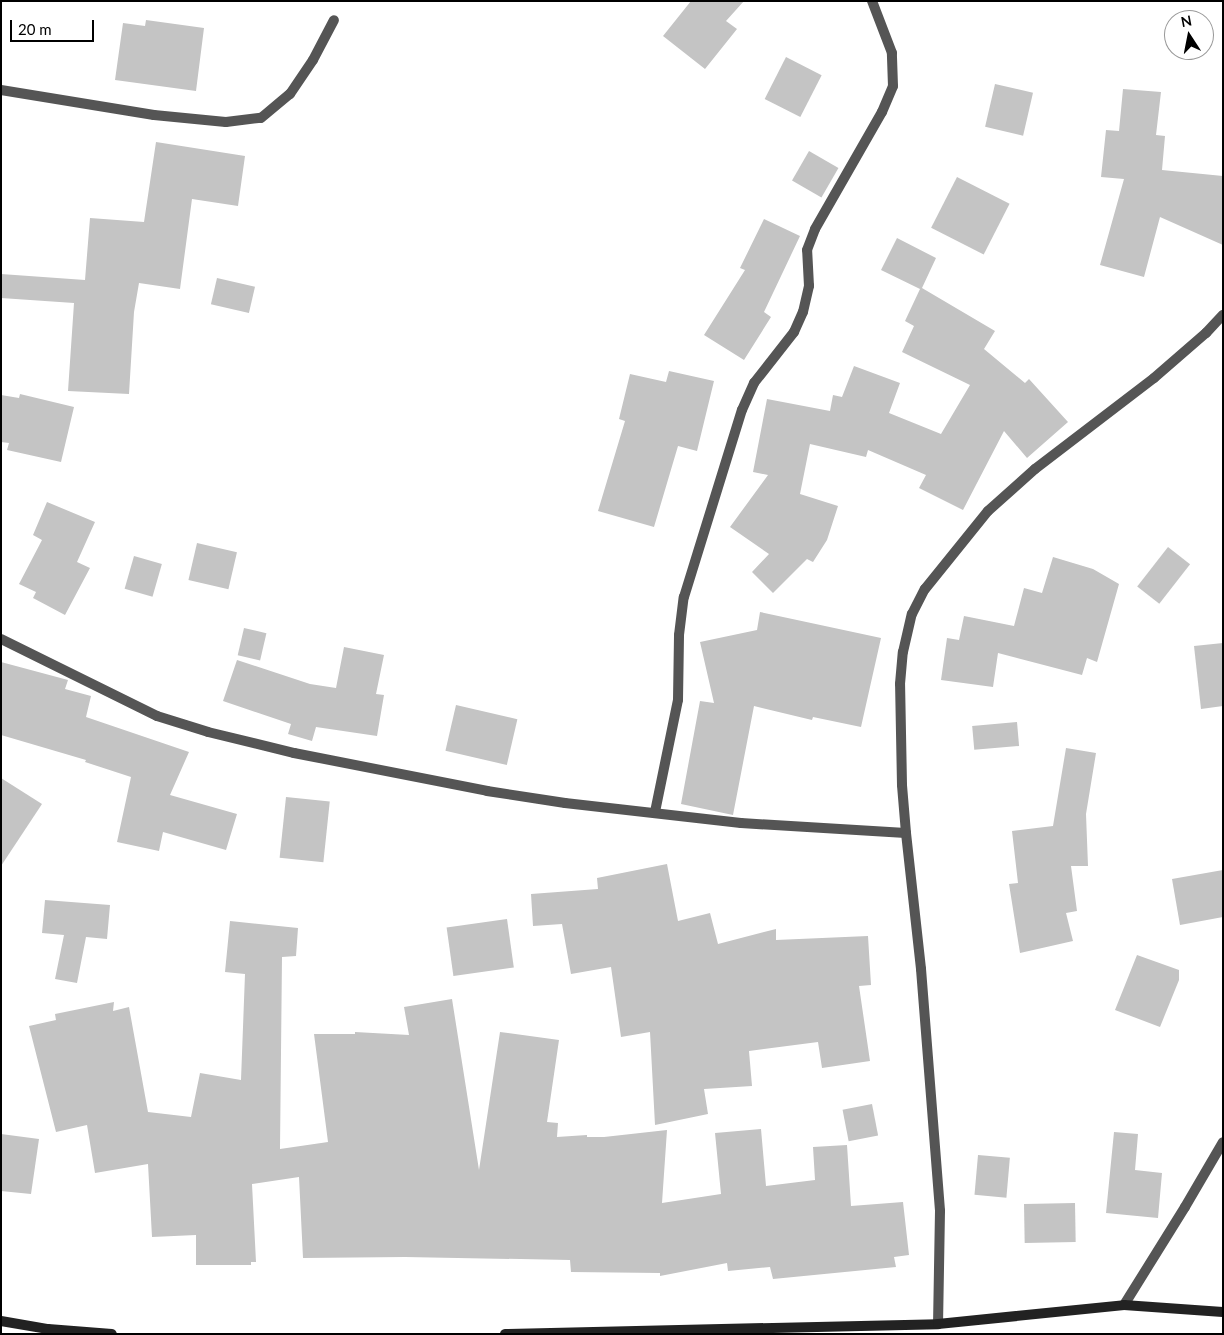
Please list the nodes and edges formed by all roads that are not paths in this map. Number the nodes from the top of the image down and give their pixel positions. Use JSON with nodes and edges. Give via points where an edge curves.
{"nodes":[{"id":1,"x":872,"y":1,"type":"edge"},
{"id":2,"x":334,"y":20,"type":"dead end"},
{"id":3,"x":1,"y":90,"type":"edge"},
{"id":4,"x":1223,"y":315,"type":"edge"},
{"id":5,"x":1,"y":639,"type":"edge"},
{"id":6,"x":655,"y":812,"type":"junction"},
{"id":7,"x":906,"y":833,"type":"junction"},
{"id":8,"x":1223,"y":1142,"type":"edge"},
{"id":9,"x":1124,"y":1305,"type":"junction"},
{"id":10,"x":1223,"y":1312,"type":"edge"},
{"id":11,"x":1,"y":1321,"type":"edge"},
{"id":12,"x":938,"y":1324,"type":"junction"},
{"id":13,"x":112,"y":1334,"type":"edge"},
{"id":14,"x":505,"y":1334,"type":"edge"}],
"edges":[{"from":1,"to":6,"type":"street","via":[[892,53],[892,86],[882,112],[815,229],[807,250],[809,286],[803,312],[784,346],[754,383],[742,410],[684,597],[679,636],[678,700]]},
{"from":2,"to":3,"type":"street","via":[[290,94],[261,118],[226,122],[154,115]]},
{"from":4,"to":7,"type":"street","via":[[1154,378],[1035,469],[988,511],[925,589],[912,614],[900,684]]},
{"from":5,"to":6,"type":"street","via":[[157,716],[208,732],[294,753],[487,791]]},
{"from":6,"to":7,"type":"street","via":[[741,823]]},
{"from":7,"to":12,"type":"street","via":[[921,969],[940,1212]]},
{"from":8,"to":9,"type":"street"},
{"from":9,"to":10,"type":"main road"},
{"from":9,"to":12,"type":"main road"},
{"from":11,"to":13,"type":"main road"},
{"from":12,"to":14,"type":"main road"}]}
